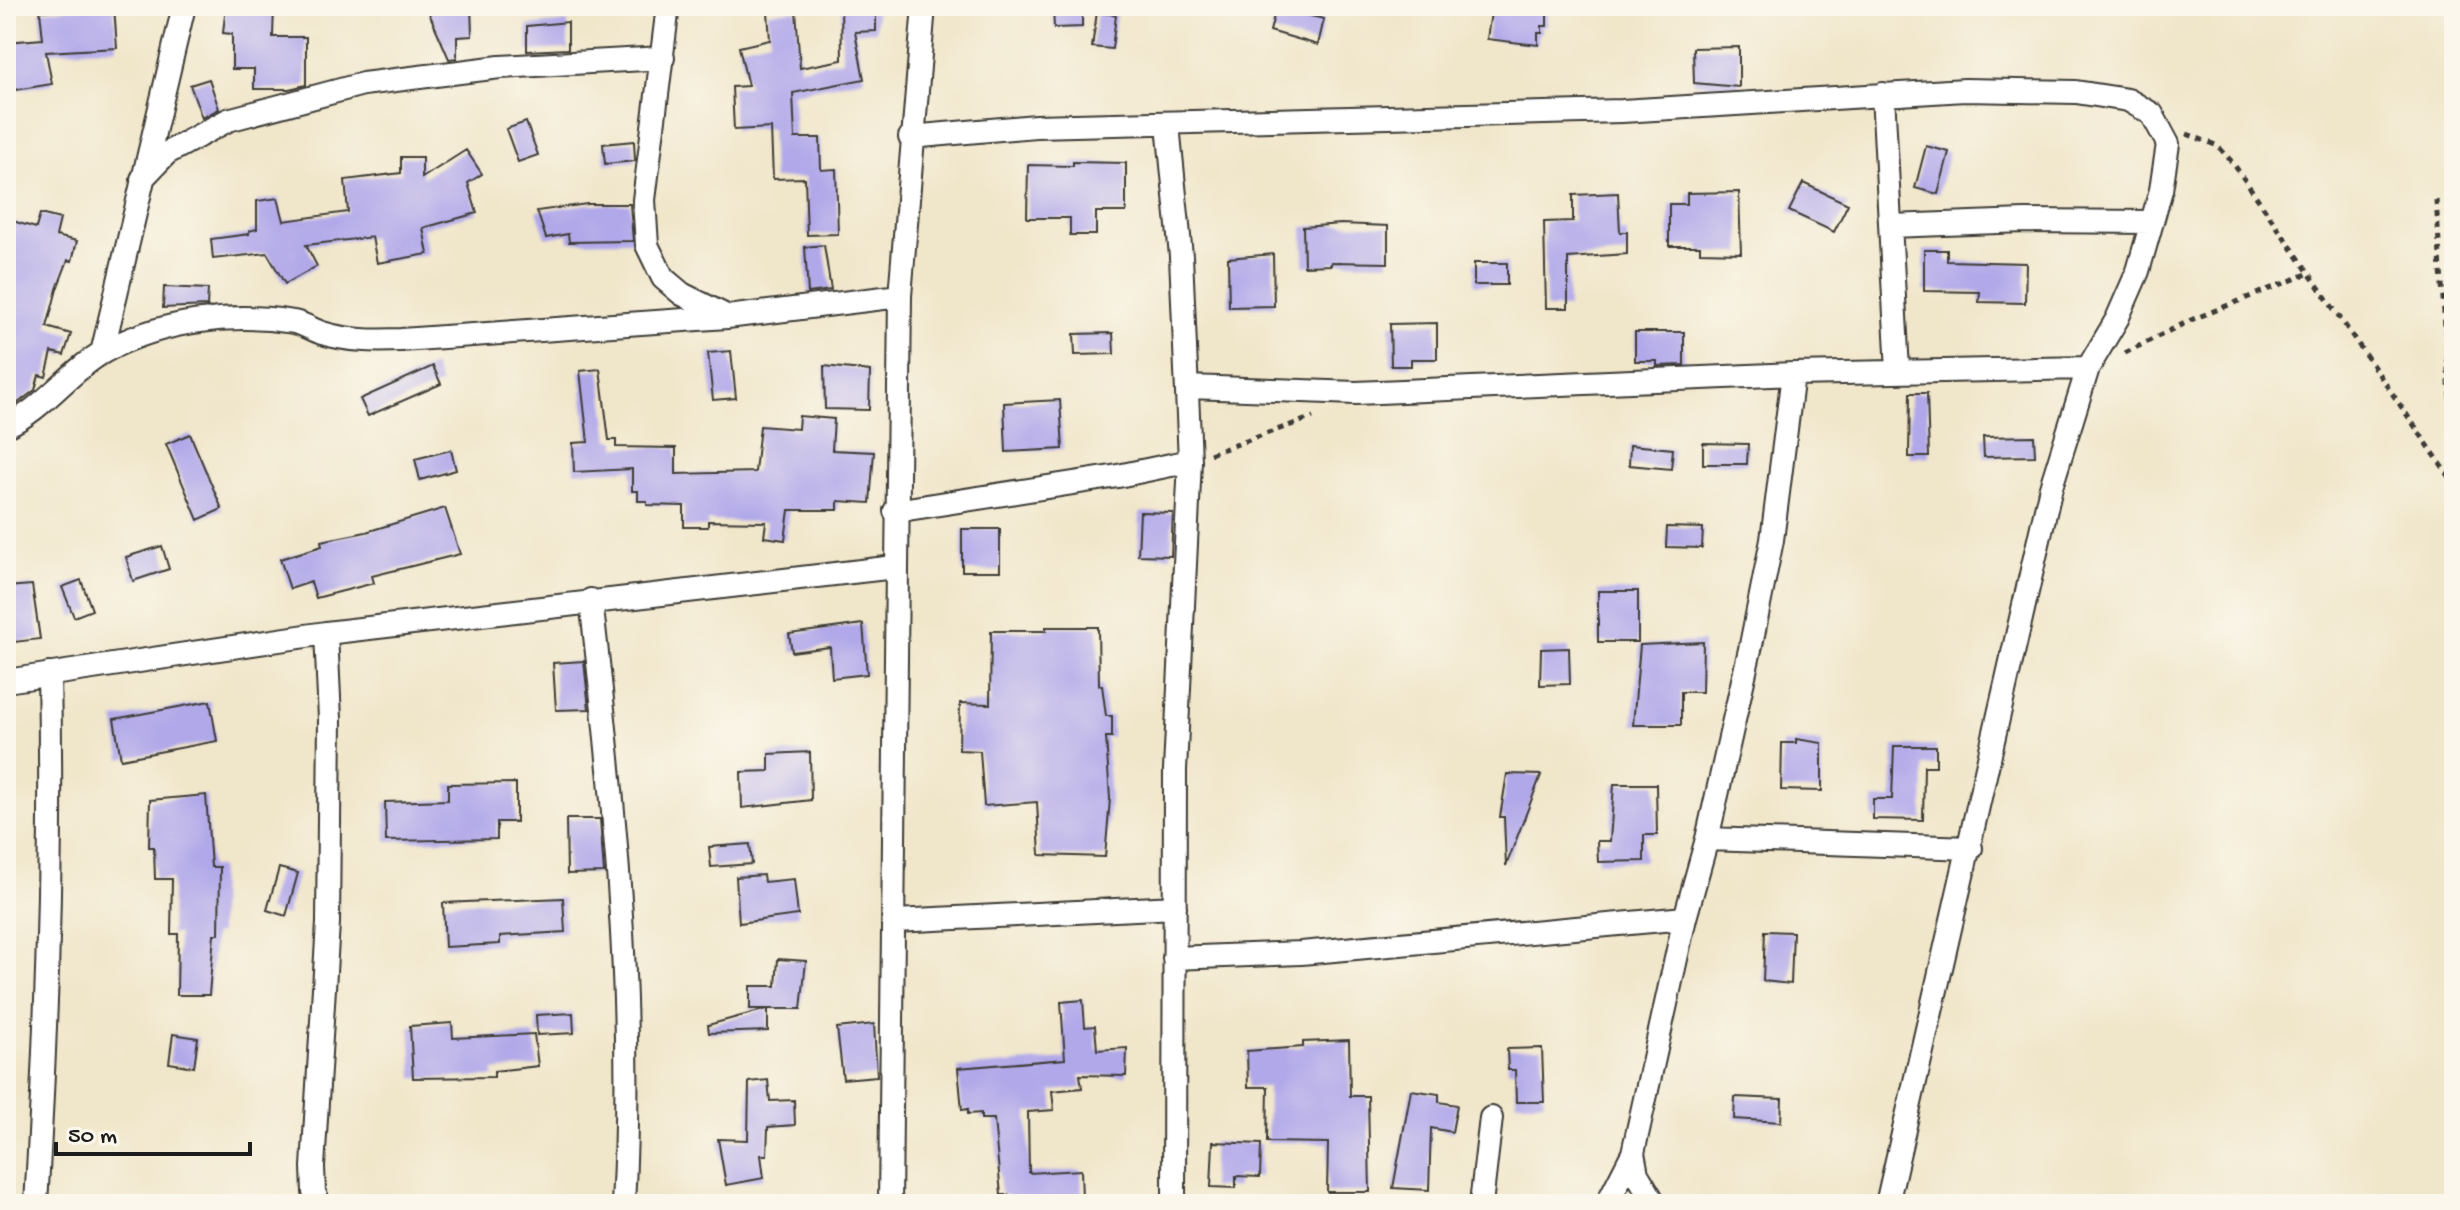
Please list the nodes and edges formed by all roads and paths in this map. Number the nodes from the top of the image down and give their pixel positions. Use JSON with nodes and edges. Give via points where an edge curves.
{"nodes":[{"id":1,"x":184,"y":6,"type":"edge"},
{"id":2,"x":668,"y":6,"type":"edge"},
{"id":3,"x":924,"y":6,"type":"edge"},
{"id":4,"x":663,"y":58,"type":"junction"},
{"id":5,"x":1883,"y":94,"type":"junction"},
{"id":6,"x":1168,"y":125,"type":"junction"},
{"id":7,"x":2163,"y":131,"type":"junction"},
{"id":8,"x":910,"y":137,"type":"junction"},
{"id":9,"x":142,"y":179,"type":"junction"},
{"id":10,"x":2436,"y":200,"type":"dead end"},
{"id":11,"x":2152,"y":222,"type":"junction"},
{"id":12,"x":1891,"y":226,"type":"junction"},
{"id":13,"x":2307,"y":274,"type":"junction"},
{"id":14,"x":900,"y":296,"type":"junction"},
{"id":15,"x":727,"y":317,"type":"junction"},
{"id":16,"x":102,"y":353,"type":"junction"},
{"id":17,"x":2117,"y":358,"type":"dead end"},
{"id":18,"x":2088,"y":368,"type":"junction"},
{"id":19,"x":1898,"y":371,"type":"junction"},
{"id":20,"x":1793,"y":374,"type":"junction"},
{"id":21,"x":1189,"y":387,"type":"junction"},
{"id":22,"x":1316,"y":415,"type":"dead end"},
{"id":23,"x":6,"y":426,"type":"edge"},
{"id":24,"x":2454,"y":453,"type":"edge"},
{"id":25,"x":1190,"y":461,"type":"junction"},
{"id":26,"x":2454,"y":483,"type":"edge"},
{"id":27,"x":895,"y":511,"type":"junction"},
{"id":28,"x":895,"y":567,"type":"junction"},
{"id":29,"x":591,"y":600,"type":"junction"},
{"id":30,"x":326,"y":633,"type":"junction"},
{"id":31,"x":49,"y":674,"type":"junction"},
{"id":32,"x":6,"y":681,"type":"edge"},
{"id":33,"x":1707,"y":839,"type":"junction"},
{"id":34,"x":1971,"y":848,"type":"junction"},
{"id":35,"x":1175,"y":907,"type":"junction"},
{"id":36,"x":1685,"y":918,"type":"junction"},
{"id":37,"x":895,"y":921,"type":"junction"},
{"id":38,"x":1174,"y":958,"type":"junction"},
{"id":39,"x":1491,"y":1118,"type":"dead end"},
{"id":40,"x":1633,"y":1153,"type":"junction"},
{"id":41,"x":315,"y":1200,"type":"edge"},
{"id":42,"x":36,"y":1204,"type":"edge"},
{"id":43,"x":623,"y":1204,"type":"edge"},
{"id":44,"x":890,"y":1204,"type":"edge"},
{"id":45,"x":1174,"y":1204,"type":"edge"},
{"id":46,"x":1481,"y":1204,"type":"edge"},
{"id":47,"x":1607,"y":1204,"type":"edge"},
{"id":48,"x":1655,"y":1204,"type":"edge"},
{"id":49,"x":1887,"y":1204,"type":"edge"}],
"edges":[{"from":1,"to":9,"type":"street"},
{"from":2,"to":4,"type":"street"},
{"from":3,"to":8,"type":"street"},
{"from":4,"to":9,"type":"street","via":[[474,69],[363,84],[228,120],[167,153]]},
{"from":4,"to":15,"type":"street","via":[[644,200],[647,245],[663,278]]},
{"from":5,"to":6,"type":"street","via":[[1622,111]]},
{"from":5,"to":7,"type":"street","via":[[2076,92],[2128,100],[2152,114]]},
{"from":5,"to":12,"type":"street"},
{"from":6,"to":8,"type":"street","via":[[1036,126]]},
{"from":6,"to":21,"type":"street"},
{"from":7,"to":11,"type":"street","via":[[2168,156]]},
{"from":7,"to":13,"type":"path","via":[[2203,137],[2218,146]]},
{"from":8,"to":14,"type":"street"},
{"from":9,"to":16,"type":"street"},
{"from":10,"to":24,"type":"path"},
{"from":11,"to":12,"type":"street"},
{"from":11,"to":18,"type":"street","via":[[2117,319]]},
{"from":12,"to":19,"type":"street"},
{"from":13,"to":17,"type":"path","via":[[2191,320]]},
{"from":13,"to":26,"type":"path"},
{"from":14,"to":15,"type":"street"},
{"from":14,"to":27,"type":"street"},
{"from":15,"to":16,"type":"street","via":[[358,341],[298,322],[215,319],[151,331]]},
{"from":16,"to":23,"type":"street","via":[[37,410]]},
{"from":18,"to":19,"type":"street"},
{"from":18,"to":34,"type":"street","via":[[2034,556]]},
{"from":19,"to":20,"type":"street"},
{"from":20,"to":21,"type":"street","via":[[1356,393]]},
{"from":20,"to":33,"type":"street","via":[[1772,540]]},
{"from":21,"to":25,"type":"street"},
{"from":22,"to":25,"type":"path"},
{"from":25,"to":27,"type":"street"},
{"from":25,"to":35,"type":"street","via":[[1175,770]]},
{"from":27,"to":28,"type":"street"},
{"from":28,"to":29,"type":"street"},
{"from":28,"to":37,"type":"street"},
{"from":29,"to":30,"type":"street"},
{"from":29,"to":43,"type":"street","via":[[618,845],[626,1063]]},
{"from":30,"to":31,"type":"street"},
{"from":30,"to":41,"type":"street","via":[[328,923]]},
{"from":31,"to":32,"type":"street"},
{"from":31,"to":42,"type":"street","via":[[51,916]]},
{"from":33,"to":34,"type":"street"},
{"from":33,"to":36,"type":"street"},
{"from":34,"to":49,"type":"street"},
{"from":35,"to":37,"type":"street"},
{"from":35,"to":38,"type":"street"},
{"from":36,"to":38,"type":"street","via":[[1301,953]]},
{"from":36,"to":40,"type":"street"},
{"from":37,"to":44,"type":"street"},
{"from":38,"to":45,"type":"street"},
{"from":39,"to":46,"type":"street"},
{"from":40,"to":47,"type":"street"},
{"from":40,"to":48,"type":"street","via":[[1637,1174]]}]}
